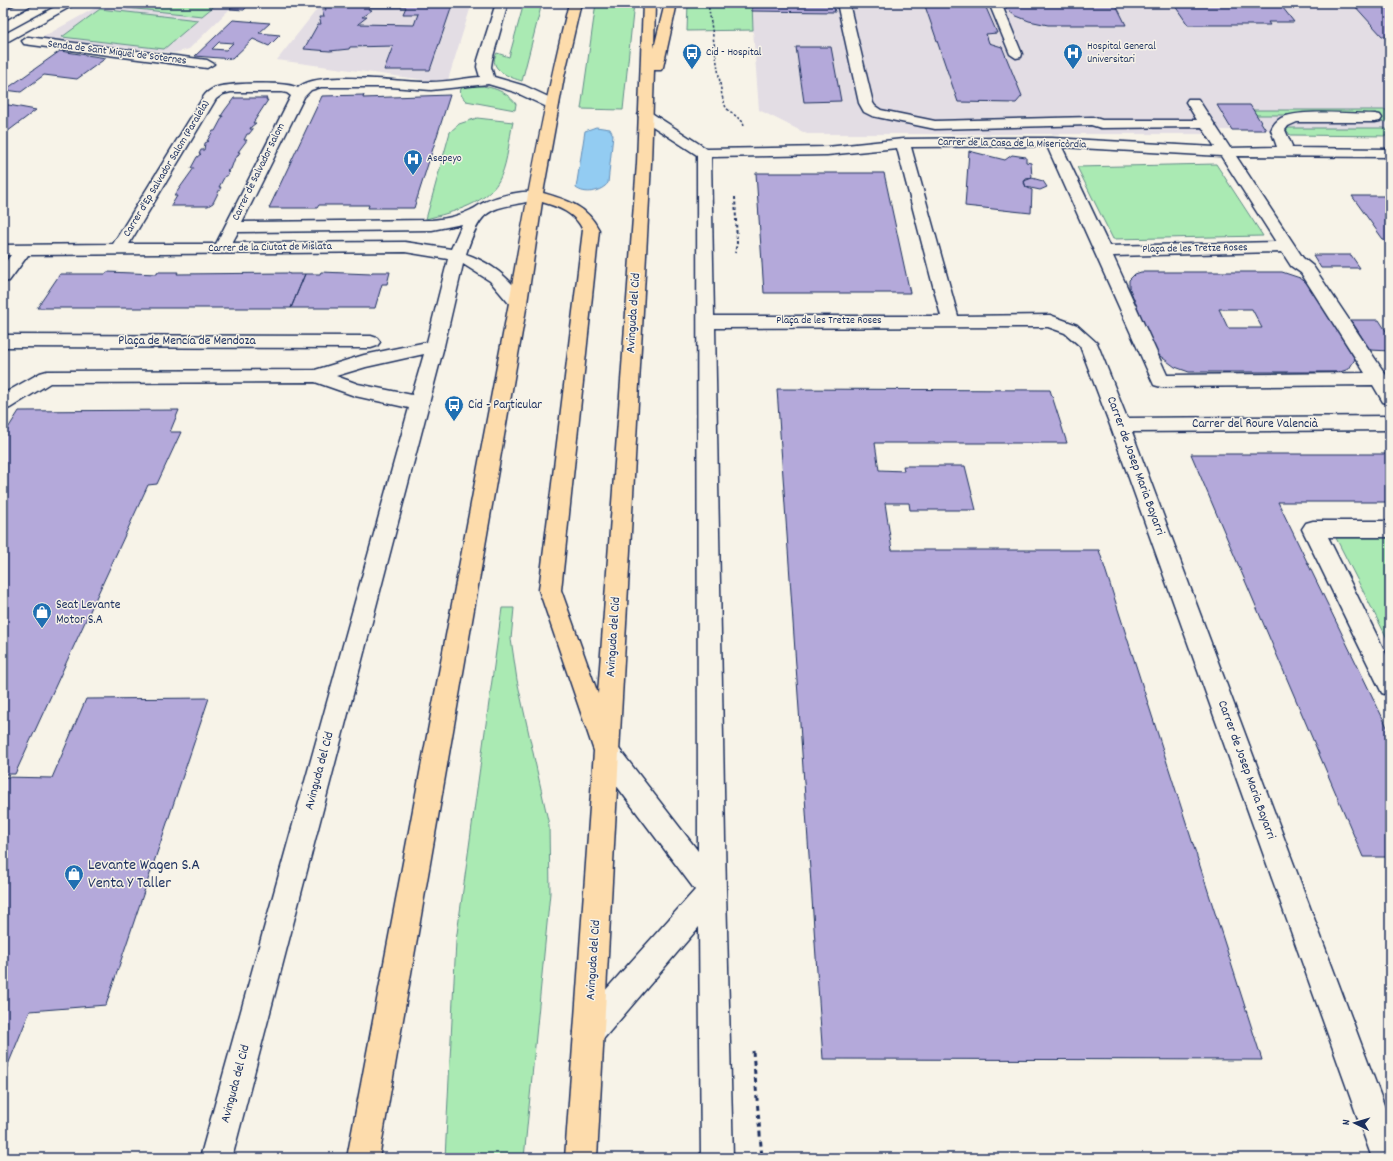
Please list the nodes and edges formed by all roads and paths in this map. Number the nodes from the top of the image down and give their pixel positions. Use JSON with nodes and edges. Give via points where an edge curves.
{"nodes":[{"id":1,"x":29,"y":3,"type":"edge"},
{"id":2,"x":71,"y":3,"type":"edge"},
{"id":3,"x":502,"y":3,"type":"edge"},
{"id":4,"x":562,"y":3,"type":"edge"},
{"id":5,"x":575,"y":3,"type":"edge"},
{"id":6,"x":649,"y":3,"type":"edge"},
{"id":7,"x":671,"y":3,"type":"edge"},
{"id":8,"x":843,"y":3,"type":"edge"},
{"id":9,"x":995,"y":3,"type":"edge"},
{"id":10,"x":3,"y":17,"type":"edge"},
{"id":11,"x":3,"y":40,"type":"edge"},
{"id":12,"x":28,"y":41,"type":"dead end"},
{"id":13,"x":1016,"y":54,"type":"dead end"},
{"id":14,"x":207,"y":64,"type":"dead end"},
{"id":15,"x":557,"y":75,"type":"junction"},
{"id":16,"x":488,"y":80,"type":"junction"},
{"id":17,"x":298,"y":95,"type":"junction"},
{"id":18,"x":1193,"y":102,"type":"dead end"},
{"id":19,"x":552,"y":104,"type":"junction"},
{"id":20,"x":645,"y":115,"type":"junction"},
{"id":21,"x":1197,"y":121,"type":"dead end"},
{"id":22,"x":1308,"y":125,"type":"dead end"},
{"id":23,"x":1052,"y":142,"type":"junction"},
{"id":24,"x":903,"y":143,"type":"junction"},
{"id":25,"x":1225,"y":152,"type":"junction"},
{"id":26,"x":704,"y":153,"type":"junction"},
{"id":27,"x":1273,"y":153,"type":"junction"},
{"id":28,"x":1390,"y":153,"type":"edge"},
{"id":29,"x":534,"y":196,"type":"junction"},
{"id":30,"x":476,"y":214,"type":"junction"},
{"id":31,"x":232,"y":227,"type":"junction"},
{"id":32,"x":1287,"y":247,"type":"junction"},
{"id":33,"x":118,"y":249,"type":"junction"},
{"id":34,"x":221,"y":249,"type":"junction"},
{"id":35,"x":3,"y":250,"type":"edge"},
{"id":36,"x":23,"y":250,"type":"junction"},
{"id":37,"x":1103,"y":251,"type":"junction"},
{"id":38,"x":458,"y":255,"type":"junction"},
{"id":39,"x":3,"y":277,"type":"edge"},
{"id":40,"x":518,"y":303,"type":"junction"},
{"id":41,"x":951,"y":321,"type":"junction"},
{"id":42,"x":706,"y":322,"type":"junction"},
{"id":43,"x":3,"y":341,"type":"edge"},
{"id":44,"x":371,"y":342,"type":"dead end"},
{"id":45,"x":435,"y":346,"type":"junction"},
{"id":46,"x":316,"y":376,"type":"junction"},
{"id":47,"x":1379,"y":379,"type":"junction"},
{"id":48,"x":1104,"y":382,"type":"joint"},
{"id":49,"x":1390,"y":397,"type":"edge"},
{"id":50,"x":3,"y":403,"type":"edge"},
{"id":51,"x":419,"y":403,"type":"junction"},
{"id":52,"x":1390,"y":423,"type":"edge"},
{"id":53,"x":1120,"y":425,"type":"junction"},
{"id":54,"x":1390,"y":529,"type":"edge"},
{"id":55,"x":1390,"y":686,"type":"edge"},
{"id":56,"x":607,"y":753,"type":"junction"},
{"id":57,"x":712,"y":891,"type":"junction"},
{"id":58,"x":589,"y":1032,"type":"junction"},
{"id":59,"x":216,"y":1158,"type":"edge"},
{"id":60,"x":363,"y":1158,"type":"edge"},
{"id":61,"x":581,"y":1158,"type":"edge"},
{"id":62,"x":717,"y":1158,"type":"edge"},
{"id":63,"x":1388,"y":1158,"type":"edge"}],
"edges":[{"from":1,"to":10,"type":"street"},
{"from":2,"to":11,"type":"street"},
{"from":3,"to":16,"type":"street","via":[[485,60],[484,67]]},
{"from":4,"to":15,"type":"main road"},
{"from":5,"to":15,"type":"main road"},
{"from":6,"to":20,"type":"main road","name":"Avinguda del Cid"},
{"from":7,"to":20,"type":"main road","name":"Avinguda del Cid"},
{"from":8,"to":21,"type":"street","via":[[866,103],[869,109],[877,113],[934,125]]},
{"from":9,"to":13,"type":"street"},
{"from":12,"to":14,"type":"street","name":"Senda de Sant Miquel de Soternes"},
{"from":15,"to":19,"type":"main road"},
{"from":16,"to":17,"type":"street","via":[[432,86],[320,83],[306,87]]},
{"from":16,"to":19,"type":"street","via":[[520,89]]},
{"from":17,"to":31,"type":"street","name":"Carrer de Salvador Salom"},
{"from":17,"to":33,"type":"street","name":"Carrer d'Ep Salvador Salom (Paralela)","via":[[291,89],[282,88],[231,88],[218,91],[211,96]]},
{"from":18,"to":25,"type":"street"},
{"from":19,"to":29,"type":"main road"},
{"from":20,"to":26,"type":"street"},
{"from":20,"to":56,"type":"main road","name":"Avinguda del Cid"},
{"from":22,"to":27,"type":"street","via":[[1380,122],[1297,118],[1287,120],[1280,124],[1278,130],[1285,146]]},
{"from":23,"to":24,"type":"street","name":"Carrer de la Casa de la Misericòrdia"},
{"from":23,"to":25,"type":"street","name":"Carrer de la Casa de la Misericòrdia"},
{"from":23,"to":37,"type":"street"},
{"from":24,"to":26,"type":"street","name":"Carrer de la Casa de la Misericòrdia","via":[[827,151]]},
{"from":24,"to":41,"type":"street"},
{"from":25,"to":27,"type":"street","name":"Carrer de la Casa de la Misericòrdia"},
{"from":25,"to":32,"type":"street"},
{"from":26,"to":42,"type":"street"},
{"from":27,"to":28,"type":"street","name":"Carrer de la Casa de la Misericòrdia"},
{"from":29,"to":30,"type":"street","via":[[499,202]]},
{"from":29,"to":40,"type":"main road"},
{"from":29,"to":56,"type":"main road","via":[[553,200],[573,210],[589,223],[592,230],[550,590]]},
{"from":30,"to":31,"type":"street","name":"Carrer de la Ciutat de Mislata","via":[[449,223],[425,225]]},
{"from":30,"to":38,"type":"street","name":"Avinguda del Cid","via":[[463,237]]},
{"from":31,"to":34,"type":"street","name":"Carrer de Salvador Salom"},
{"from":32,"to":37,"type":"street","name":"Plaça de les Tretze Roses"},
{"from":32,"to":47,"type":"street","via":[[1297,262],[1307,270]]},
{"from":33,"to":34,"type":"street","name":"Carrer de la Ciutat de Mislata"},
{"from":33,"to":36,"type":"street","name":"Carrer de la Ciutat de Mislata"},
{"from":34,"to":38,"type":"street","name":"Carrer de la Ciutat de Mislata","via":[[405,247]]},
{"from":35,"to":36,"type":"street","name":"Carrer de la Ciutat de Mislata"},
{"from":36,"to":39,"type":"street"},
{"from":37,"to":47,"type":"street","via":[[1162,381]]},
{"from":38,"to":40,"type":"street","name":"Carrer de la Ciutat de Mislata","via":[[494,275],[507,286]]},
{"from":38,"to":45,"type":"street","name":"Avinguda del Cid"},
{"from":40,"to":60,"type":"main road"},
{"from":41,"to":42,"type":"street","name":"Plaça de les Tretze Roses"},
{"from":41,"to":48,"type":"street","name":"Plaça de les Tretze Roses","via":[[1050,321],[1071,329],[1088,343]]},
{"from":42,"to":57,"type":"street"},
{"from":43,"to":44,"type":"street","name":"Plaça de Mencía de Mendoza"},
{"from":45,"to":46,"type":"street","via":[[364,361]]},
{"from":45,"to":51,"type":"street","name":"Avinguda del Cid"},
{"from":46,"to":50,"type":"street","via":[[47,376]]},
{"from":46,"to":51,"type":"street","via":[[355,390]]},
{"from":47,"to":49,"type":"street"},
{"from":48,"to":53,"type":"street","name":"Carrer de Josep Maria Bayarri"},
{"from":51,"to":59,"type":"street","name":"Avinguda del Cid"},
{"from":52,"to":53,"type":"street","name":"Carrer del Roure Valencià"},
{"from":53,"to":63,"type":"street","name":"Carrer de Josep Maria Bayarri"},
{"from":54,"to":55,"type":"street","via":[[1313,529]]},
{"from":56,"to":57,"type":"street"},
{"from":56,"to":58,"type":"main road","name":"Avinguda del Cid"},
{"from":57,"to":58,"type":"street"},
{"from":57,"to":62,"type":"street"},
{"from":58,"to":61,"type":"main road","name":"Avinguda del Cid"}]}
